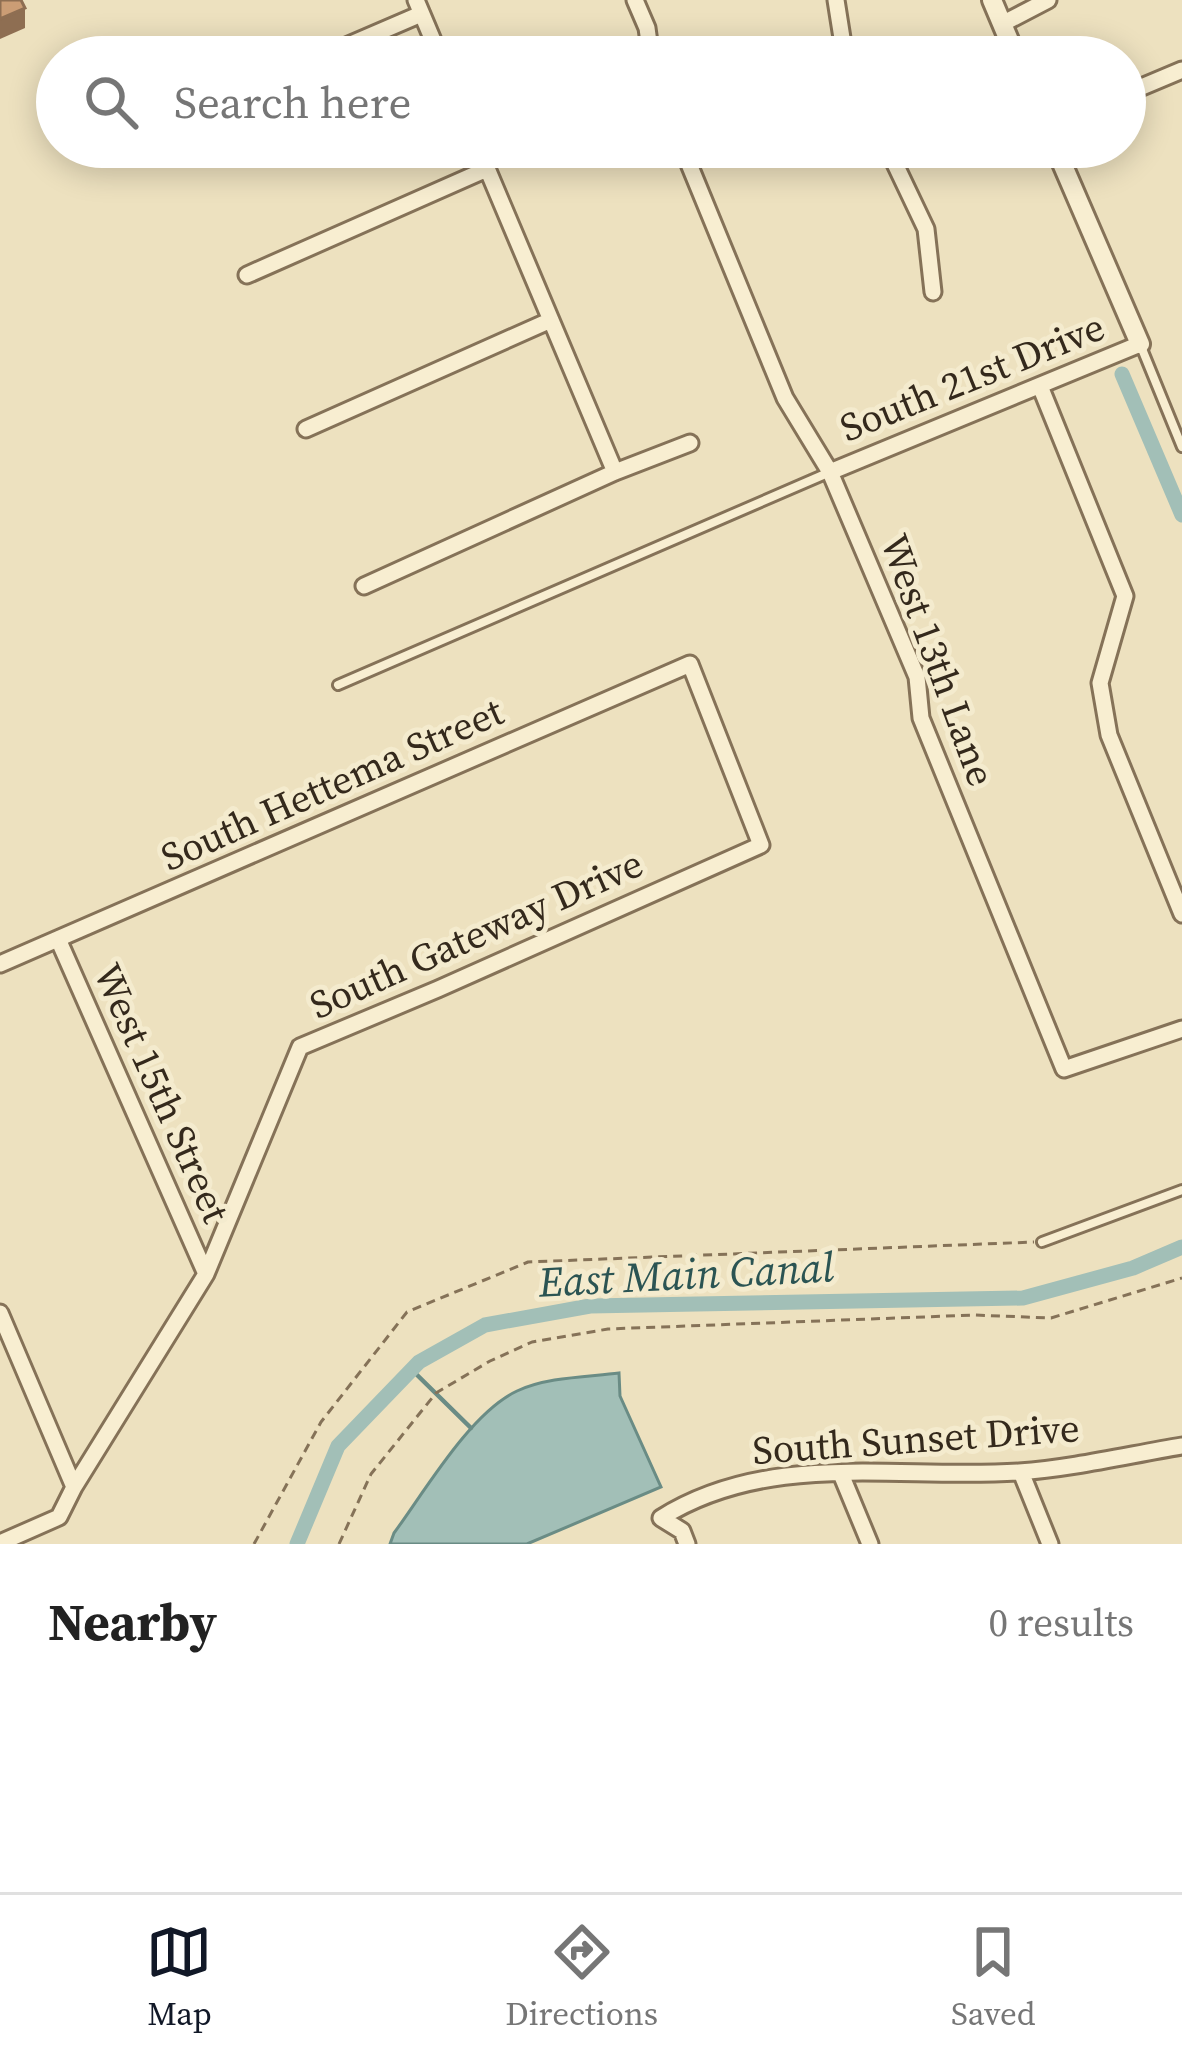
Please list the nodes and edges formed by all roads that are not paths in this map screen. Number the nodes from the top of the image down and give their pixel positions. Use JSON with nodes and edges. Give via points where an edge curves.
{"nodes":[{"id":1,"x":635,"y":0,"type":"edge"},
{"id":2,"x":836,"y":0,"type":"edge"},
{"id":3,"x":992,"y":0,"type":"edge"},
{"id":4,"x":1048,"y":0,"type":"edge"},
{"id":5,"x":418,"y":7,"type":"edge"},
{"id":6,"x":1002,"y":24,"type":"junction"},
{"id":7,"x":362,"y":36,"type":"edge"},
{"id":8,"x":431,"y":36,"type":"edge"},
{"id":9,"x":648,"y":36,"type":"edge"},
{"id":10,"x":842,"y":36,"type":"edge"},
{"id":11,"x":1007,"y":36,"type":"edge"},
{"id":12,"x":1182,"y":70,"type":"edge"},
{"id":13,"x":1146,"y":85,"type":"edge"},
{"id":14,"x":691,"y":168,"type":"edge"},
{"id":15,"x":897,"y":168,"type":"edge"},
{"id":16,"x":1064,"y":168,"type":"edge"},
{"id":17,"x":487,"y":169,"type":"joint"},
{"id":18,"x":247,"y":275,"type":"dead end"},
{"id":19,"x":933,"y":292,"type":"dead end"},
{"id":20,"x":551,"y":320,"type":"junction"},
{"id":21,"x":1140,"y":344,"type":"junction"},
{"id":22,"x":1040,"y":386,"type":"junction"},
{"id":23,"x":306,"y":429,"type":"dead end"},
{"id":24,"x":690,"y":443,"type":"dead end"},
{"id":25,"x":1182,"y":447,"type":"edge"},
{"id":26,"x":615,"y":472,"type":"junction"},
{"id":27,"x":830,"y":472,"type":"junction"},
{"id":28,"x":364,"y":586,"type":"dead end"},
{"id":29,"x":690,"y":664,"type":"joint"},
{"id":30,"x":338,"y":685,"type":"dead end"},
{"id":31,"x":1182,"y":914,"type":"edge"},
{"id":32,"x":58,"y":939,"type":"junction"},
{"id":33,"x":0,"y":964,"type":"edge"},
{"id":34,"x":1182,"y":1029,"type":"edge"},
{"id":35,"x":1182,"y":1190,"type":"edge"},
{"id":36,"x":1042,"y":1242,"type":"road end"},
{"id":37,"x":206,"y":1274,"type":"junction"},
{"id":38,"x":0,"y":1312,"type":"edge"},
{"id":39,"x":1182,"y":1446,"type":"edge"},
{"id":40,"x":1021,"y":1472,"type":"junction"},
{"id":41,"x":841,"y":1474,"type":"junction"},
{"id":42,"x":74,"y":1487,"type":"junction"},
{"id":43,"x":0,"y":1544,"type":"edge"},
{"id":44,"x":687,"y":1544,"type":"edge"},
{"id":45,"x":870,"y":1544,"type":"edge"},
{"id":46,"x":1050,"y":1544,"type":"edge"}],
"edges":[{"from":1,"to":9,"type":"street"},
{"from":2,"to":10,"type":"street"},
{"from":3,"to":6,"type":"street"},
{"from":4,"to":6,"type":"street"},
{"from":5,"to":7,"type":"street"},
{"from":5,"to":8,"type":"street"},
{"from":6,"to":11,"type":"street"},
{"from":12,"to":13,"type":"street"},
{"from":14,"to":27,"type":"street","name":"West 13th Lane","via":[[785,398]]},
{"from":15,"to":19,"type":"street","via":[[926,229]]},
{"from":16,"to":21,"type":"street"},
{"from":17,"to":18,"type":"street"},
{"from":17,"to":20,"type":"street"},
{"from":20,"to":23,"type":"street"},
{"from":20,"to":26,"type":"street"},
{"from":21,"to":22,"type":"street","name":"South 21st Drive"},
{"from":21,"to":25,"type":"lane"},
{"from":22,"to":27,"type":"street","name":"South 21st Drive"},
{"from":22,"to":31,"type":"street","via":[[1125,596],[1100,683],[1109,735]]},
{"from":24,"to":26,"type":"street"},
{"from":26,"to":28,"type":"street"},
{"from":27,"to":30,"type":"lane"},
{"from":27,"to":34,"type":"street","name":"West 13th Lane","via":[[917,677],[921,718],[1064,1069]]},
{"from":29,"to":32,"type":"street","name":"South Hettema Street"},
{"from":29,"to":37,"type":"street","name":"South Gateway Drive","via":[[761,845],[300,1047]]},
{"from":32,"to":33,"type":"street","name":"South Hettema Street"},
{"from":32,"to":37,"type":"street","name":"West 15th Street"},
{"from":35,"to":36,"type":"lane"},
{"from":37,"to":42,"type":"street","name":"South Gateway Drive"},
{"from":38,"to":42,"type":"street"},
{"from":39,"to":40,"type":"street","name":"South Sunset Drive"},
{"from":40,"to":41,"type":"street","name":"South Sunset Drive"},
{"from":40,"to":46,"type":"street"},
{"from":41,"to":44,"type":"street","name":"South Sunset Drive","via":[[775,1475],[682,1504],[661,1518]]},
{"from":41,"to":45,"type":"street"},
{"from":42,"to":43,"type":"street","name":"South Gateway Drive","via":[[59,1517]]}]}
